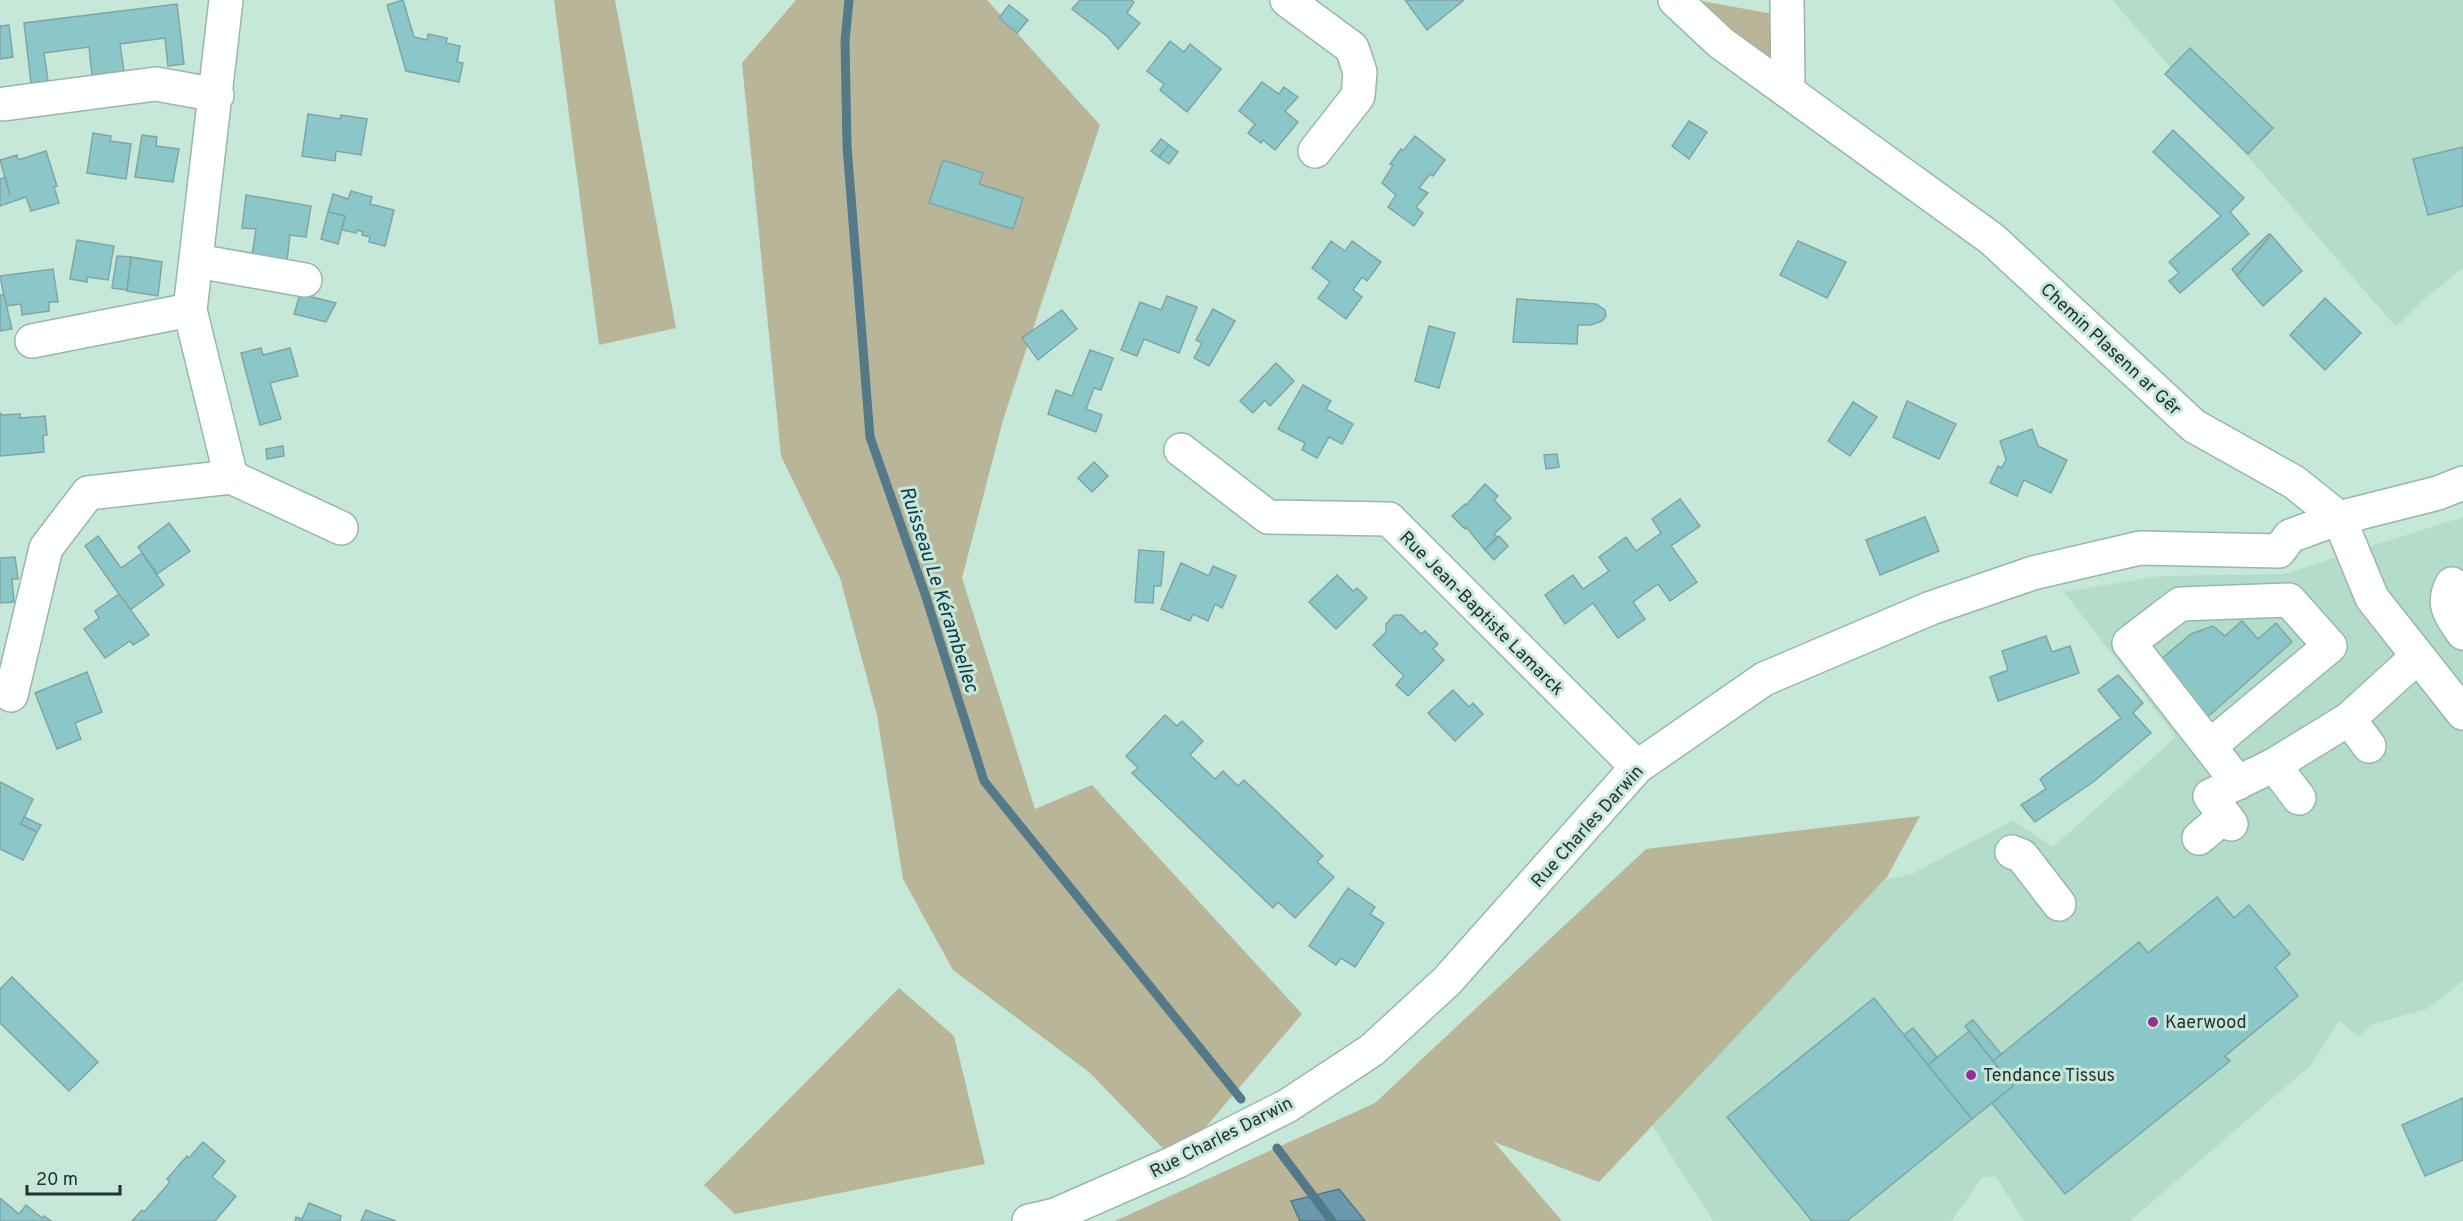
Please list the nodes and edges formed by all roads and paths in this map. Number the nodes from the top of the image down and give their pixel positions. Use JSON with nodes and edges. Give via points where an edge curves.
{"nodes":[{"id":1,"x":226,"y":0,"type":"edge"},
{"id":2,"x":1287,"y":0,"type":"edge"},
{"id":3,"x":1675,"y":0,"type":"edge"},
{"id":4,"x":1787,"y":0,"type":"edge"},
{"id":5,"x":1788,"y":91,"type":"junction"},
{"id":6,"x":217,"y":95,"type":"junction"},
{"id":7,"x":4,"y":104,"type":"dead end"},
{"id":8,"x":1315,"y":152,"type":"dead end"},
{"id":9,"x":197,"y":261,"type":"junction"},
{"id":10,"x":304,"y":280,"type":"dead end"},
{"id":11,"x":190,"y":310,"type":"junction"},
{"id":12,"x":32,"y":341,"type":"dead end"},
{"id":13,"x":1181,"y":450,"type":"dead end"},
{"id":14,"x":231,"y":477,"type":"junction"},
{"id":15,"x":2463,"y":483,"type":"edge"},
{"id":16,"x":2339,"y":518,"type":"junction"},
{"id":17,"x":341,"y":528,"type":"dead end"},
{"id":18,"x":2452,"y":584,"type":"dead end"},
{"id":19,"x":2463,"y":633,"type":"edge"},
{"id":20,"x":2417,"y":657,"type":"junction"},
{"id":21,"x":10,"y":695,"type":"dead end"},
{"id":22,"x":2463,"y":713,"type":"edge"},
{"id":23,"x":2349,"y":719,"type":"junction"},
{"id":24,"x":2210,"y":746,"type":"junction"},
{"id":25,"x":2369,"y":746,"type":"dead end"},
{"id":26,"x":2274,"y":765,"type":"junction"},
{"id":27,"x":1637,"y":767,"type":"junction"},
{"id":28,"x":2238,"y":783,"type":"junction"},
{"id":29,"x":2299,"y":798,"type":"dead end"},
{"id":30,"x":2199,"y":838,"type":"dead end"},
{"id":31,"x":2012,"y":852,"type":"dead end"},
{"id":32,"x":2059,"y":904,"type":"dead end"},
{"id":33,"x":1029,"y":1221,"type":"edge"}],
"edges":[{"from":1,"to":6,"type":"street"},
{"from":2,"to":8,"type":"street","via":[[1352,48],[1360,72],[1358,96]]},
{"from":3,"to":5,"type":"street","name":"Chemin Plasenn ar Gêr","via":[[1721,43]]},
{"from":4,"to":5,"type":"street"},
{"from":5,"to":16,"type":"street","name":"Chemin Plasenn ar Gêr","via":[[1992,239],[2194,426],[2294,482]]},
{"from":6,"to":7,"type":"street","via":[[156,84]]},
{"from":6,"to":9,"type":"street"},
{"from":9,"to":10,"type":"street"},
{"from":9,"to":11,"type":"street"},
{"from":11,"to":12,"type":"street"},
{"from":11,"to":14,"type":"street"},
{"from":13,"to":27,"type":"street","name":"Rue Jean-Baptiste Lamarck","via":[[1268,517],[1389,519]]},
{"from":14,"to":17,"type":"street"},
{"from":14,"to":21,"type":"street","via":[[88,493],[46,548]]},
{"from":15,"to":16,"type":"street"},
{"from":16,"to":20,"type":"street","via":[[2372,598]]},
{"from":16,"to":27,"type":"street","name":"Rue Charles Darwin","via":[[2290,536],[2279,551],[2140,548],[2033,573],[1931,608],[1764,679]]},
{"from":18,"to":19,"type":"street","via":[[2446,604]]},
{"from":20,"to":22,"type":"street"},
{"from":20,"to":23,"type":"street"},
{"from":23,"to":25,"type":"street"},
{"from":23,"to":26,"type":"street"},
{"from":24,"to":24,"type":"street","via":[[2130,643],[2180,604],[2289,600],[2330,645]]},
{"from":24,"to":28,"type":"street"},
{"from":26,"to":28,"type":"street"},
{"from":26,"to":29,"type":"street"},
{"from":27,"to":33,"type":"street","name":"Rue Charles Darwin","via":[[1447,981],[1372,1050],[1287,1106],[1186,1157],[1055,1215]]},
{"from":28,"to":30,"type":"street","via":[[2210,796],[2228,820]]},
{"from":31,"to":32,"type":"street","via":[[2022,856]]}]}
